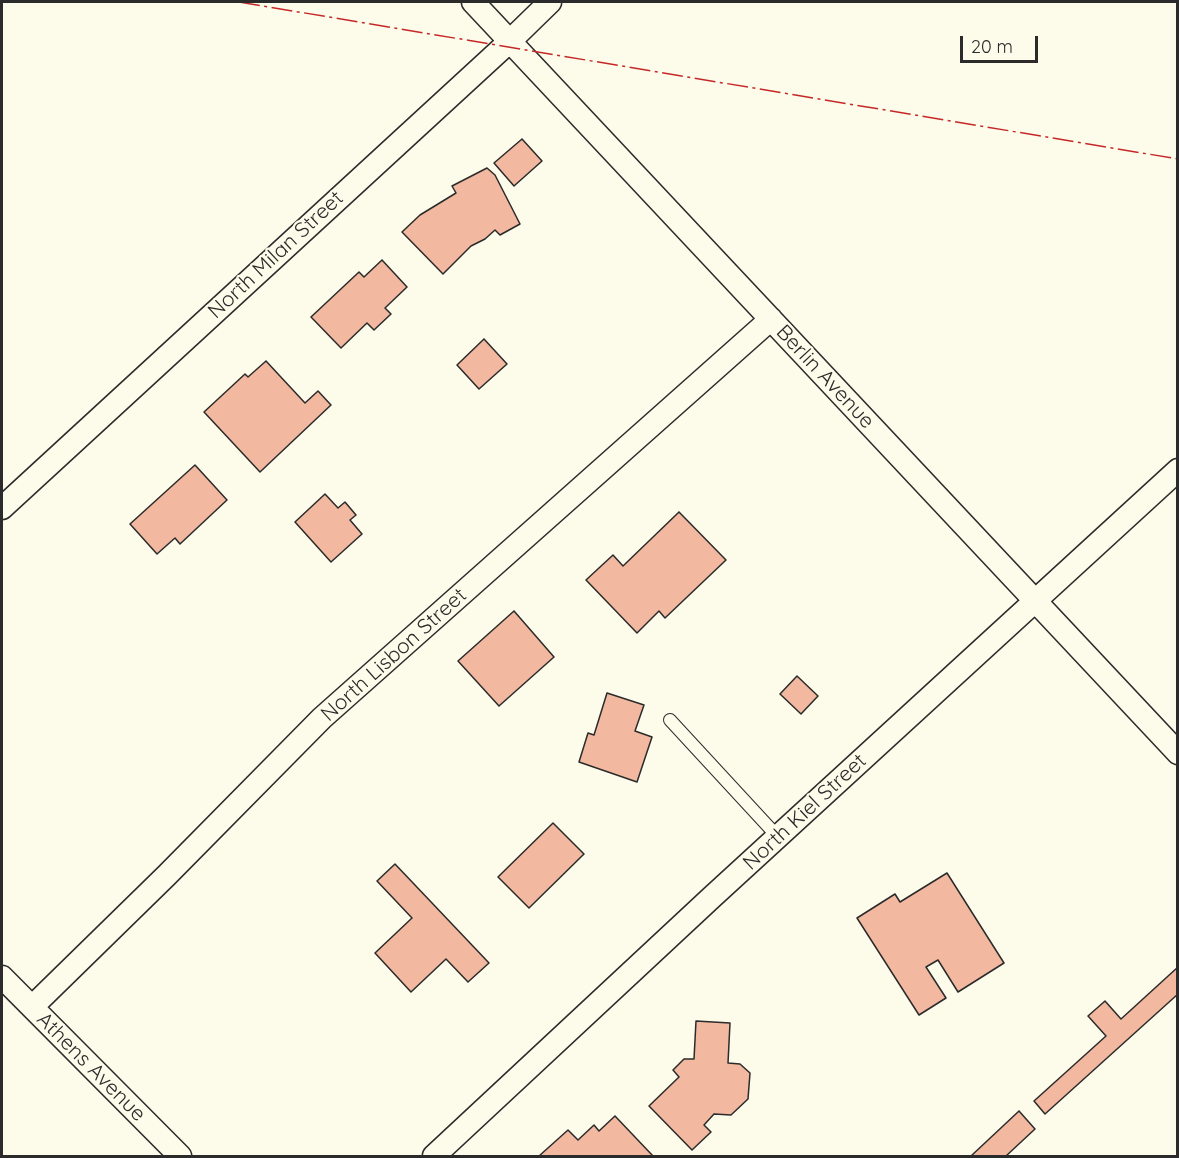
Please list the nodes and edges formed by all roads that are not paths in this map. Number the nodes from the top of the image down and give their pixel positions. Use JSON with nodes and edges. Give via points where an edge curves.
{"nodes":[{"id":1,"x":473,"y":2,"type":"edge"},
{"id":2,"x":550,"y":2,"type":"edge"},
{"id":3,"x":510,"y":41,"type":"junction"},
{"id":4,"x":771,"y":319,"type":"junction"},
{"id":5,"x":1178,"y":470,"type":"edge"},
{"id":6,"x":2,"y":508,"type":"edge"},
{"id":7,"x":1035,"y":601,"type":"junction"},
{"id":8,"x":670,"y":720,"type":"dead end"},
{"id":9,"x":1178,"y":753,"type":"edge"},
{"id":10,"x":777,"y":837,"type":"junction"},
{"id":11,"x":2,"y":977,"type":"edge"},
{"id":12,"x":32,"y":1007,"type":"junction"},
{"id":13,"x":180,"y":1156,"type":"edge"},
{"id":14,"x":434,"y":1156,"type":"edge"}],
"edges":[{"from":1,"to":3,"type":"street","name":"Berlin Avenue"},
{"from":2,"to":3,"type":"street","name":"North Milan Street"},
{"from":3,"to":4,"type":"street","name":"Berlin Avenue"},
{"from":3,"to":6,"type":"street","name":"North Milan Street"},
{"from":4,"to":7,"type":"street","name":"Berlin Avenue"},
{"from":4,"to":12,"type":"street","name":"North Lisbon Street","via":[[322,718]]},
{"from":5,"to":7,"type":"street","name":"North Kiel Street"},
{"from":7,"to":9,"type":"street","name":"Berlin Avenue"},
{"from":7,"to":10,"type":"street","name":"North Kiel Street"},
{"from":8,"to":10,"type":"lane"},
{"from":10,"to":14,"type":"street","name":"North Kiel Street"},
{"from":11,"to":12,"type":"street","name":"Athens Avenue"},
{"from":12,"to":13,"type":"street","name":"Athens Avenue"}]}
